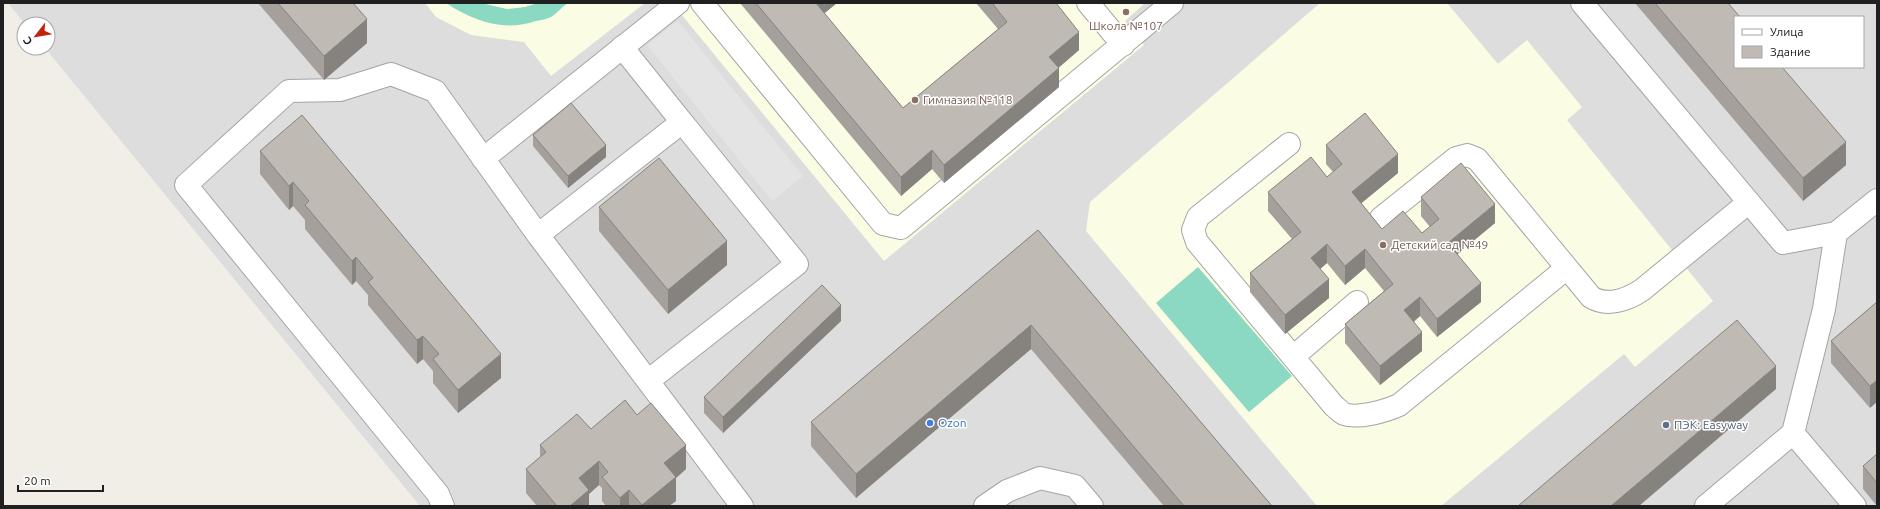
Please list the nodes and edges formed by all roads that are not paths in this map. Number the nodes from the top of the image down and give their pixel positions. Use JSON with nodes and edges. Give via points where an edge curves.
{"nodes":[{"id":1,"x":678,"y":3,"type":"edge"},
{"id":2,"x":702,"y":3,"type":"edge"},
{"id":3,"x":1088,"y":3,"type":"edge"},
{"id":4,"x":1172,"y":3,"type":"edge"},
{"id":5,"x":1582,"y":3,"type":"edge"},
{"id":6,"x":1123,"y":45,"type":"junction"},
{"id":7,"x":622,"y":47,"type":"junction"},
{"id":8,"x":682,"y":122,"type":"junction"},
{"id":9,"x":1289,"y":144,"type":"dead end"},
{"id":10,"x":483,"y":159,"type":"junction"},
{"id":11,"x":1877,"y":200,"type":"edge"},
{"id":12,"x":1749,"y":202,"type":"junction"},
{"id":13,"x":1382,"y":218,"type":"dead end"},
{"id":14,"x":1836,"y":233,"type":"junction"},
{"id":15,"x":538,"y":235,"type":"junction"},
{"id":16,"x":1567,"y":268,"type":"junction"},
{"id":17,"x":1358,"y":302,"type":"dead end"},
{"id":18,"x":1293,"y":357,"type":"junction"},
{"id":19,"x":648,"y":381,"type":"junction"},
{"id":20,"x":1793,"y":433,"type":"junction"},
{"id":21,"x":443,"y":506,"type":"edge"},
{"id":22,"x":742,"y":506,"type":"edge"},
{"id":23,"x":985,"y":506,"type":"edge"},
{"id":24,"x":1092,"y":506,"type":"edge"},
{"id":25,"x":1706,"y":506,"type":"edge"},
{"id":26,"x":1855,"y":506,"type":"edge"}],
"edges":[{"from":1,"to":7,"type":"lane"},
{"from":2,"to":6,"type":"lane","via":[[882,224],[901,228]]},
{"from":3,"to":6,"type":"lane"},
{"from":4,"to":6,"type":"lane"},
{"from":5,"to":12,"type":"lane"},
{"from":7,"to":8,"type":"lane"},
{"from":7,"to":10,"type":"lane"},
{"from":8,"to":15,"type":"lane"},
{"from":8,"to":19,"type":"lane","via":[[797,264]]},
{"from":9,"to":18,"type":"lane","via":[[1198,217],[1193,230],[1198,242]]},
{"from":10,"to":15,"type":"lane"},
{"from":10,"to":21,"type":"lane","via":[[435,91],[391,74],[340,90],[289,92],[186,185],[438,494]]},
{"from":11,"to":14,"type":"lane"},
{"from":12,"to":14,"type":"lane","via":[[1783,243]]},
{"from":12,"to":16,"type":"lane","via":[[1642,290],[1623,299],[1599,302]]},
{"from":13,"to":16,"type":"lane","via":[[1456,158],[1468,155],[1477,159]]},
{"from":14,"to":20,"type":"lane","via":[[1824,309]]},
{"from":15,"to":19,"type":"lane"},
{"from":16,"to":18,"type":"lane","via":[[1399,405],[1384,411],[1353,416],[1342,413]]},
{"from":17,"to":18,"type":"lane"},
{"from":19,"to":22,"type":"lane"},
{"from":20,"to":25,"type":"lane"},
{"from":20,"to":26,"type":"lane"},
{"from":23,"to":24,"type":"lane","via":[[1007,491],[1040,478],[1075,486]]}]}
